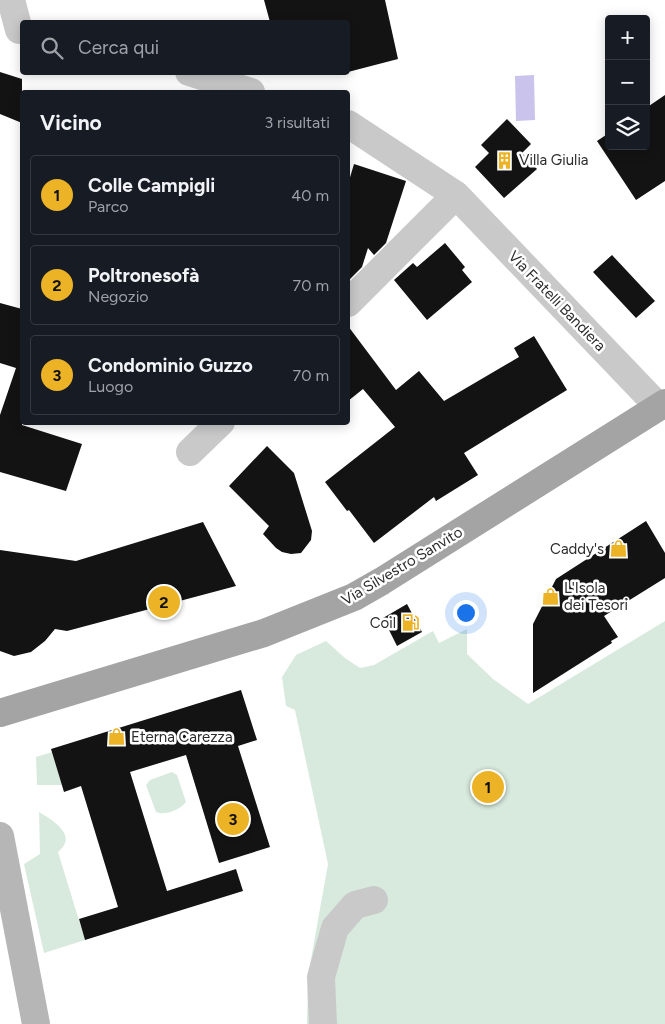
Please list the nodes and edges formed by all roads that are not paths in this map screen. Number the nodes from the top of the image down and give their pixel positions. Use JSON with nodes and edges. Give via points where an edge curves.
{"nodes":[{"id":1,"x":11,"y":0,"type":"edge"},
{"id":2,"x":14,"y":31,"type":"edge"},
{"id":3,"x":198,"y":75,"type":"edge"},
{"id":4,"x":245,"y":90,"type":"edge"},
{"id":5,"x":350,"y":125,"type":"edge"},
{"id":6,"x":456,"y":195,"type":"junction"},
{"id":7,"x":350,"y":301,"type":"edge"},
{"id":8,"x":662,"y":405,"type":"edge"},
{"id":9,"x":218,"y":425,"type":"edge"},
{"id":10,"x":190,"y":452,"type":"dead end"},
{"id":11,"x":0,"y":713,"type":"edge"},
{"id":12,"x":0,"y":836,"type":"edge"},
{"id":13,"x":374,"y":900,"type":"dead end"},
{"id":14,"x":36,"y":1024,"type":"edge"},
{"id":15,"x":323,"y":1024,"type":"edge"}],
"edges":[{"from":1,"to":2,"type":"street"},
{"from":3,"to":4,"type":"street"},
{"from":5,"to":6,"type":"street","name":"Via Fratelli Bandiera"},
{"from":6,"to":7,"type":"street"},
{"from":6,"to":8,"type":"street","name":"Via Fratelli Bandiera"},
{"from":8,"to":11,"type":"main road","name":"Via Silvestro Sanvito","via":[[354,597],[264,633]]},
{"from":9,"to":10,"type":"street"},
{"from":12,"to":14,"type":"street"},
{"from":13,"to":15,"type":"street","via":[[355,905],[334,928],[321,977]]}]}
